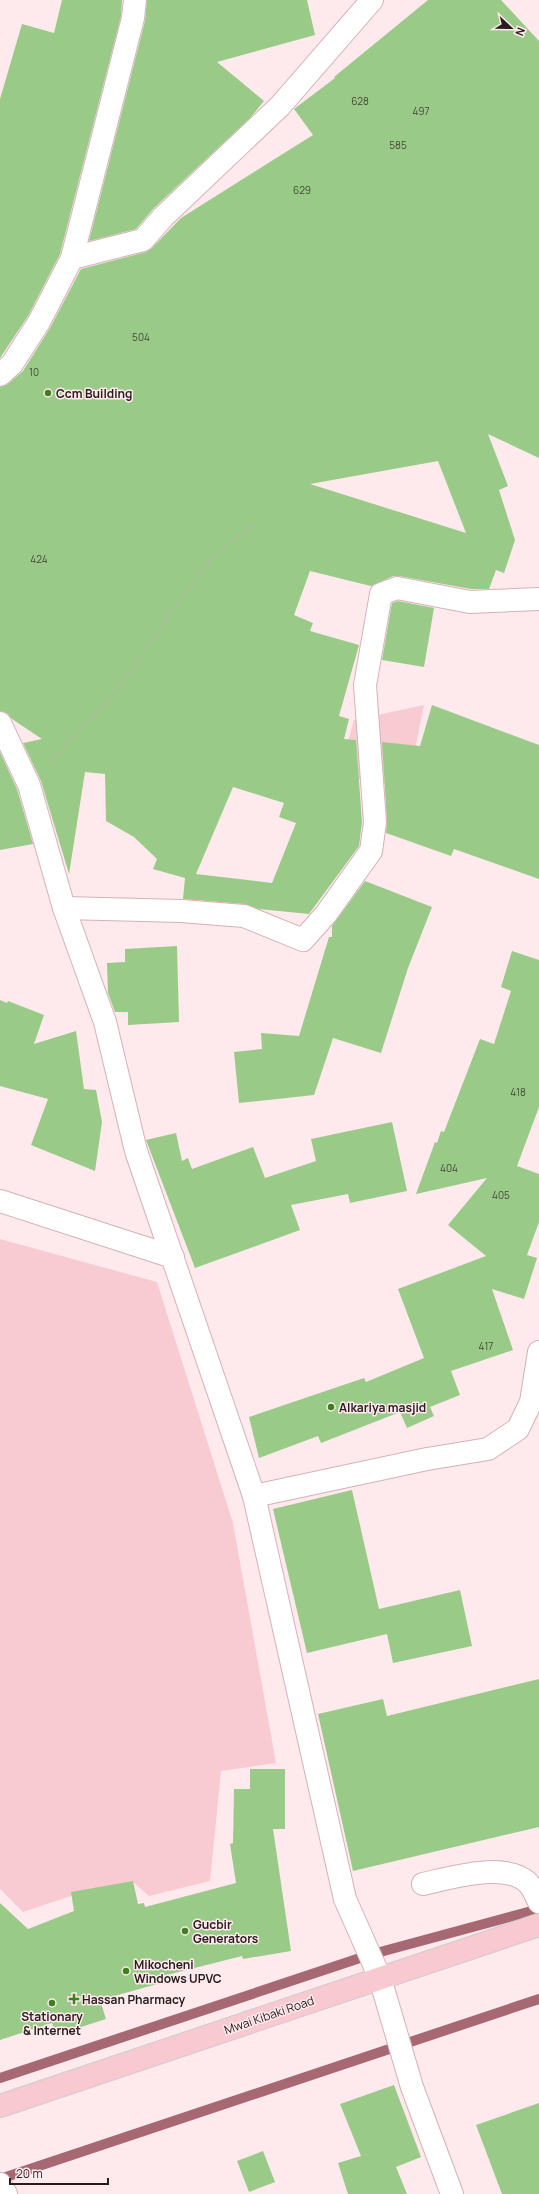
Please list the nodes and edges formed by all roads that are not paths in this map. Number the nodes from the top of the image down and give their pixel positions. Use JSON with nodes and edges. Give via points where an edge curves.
{"nodes":[{"id":1,"x":134,"y":0,"type":"edge"},
{"id":2,"x":372,"y":0,"type":"edge"},
{"id":3,"x":72,"y":258,"type":"junction"},
{"id":4,"x":0,"y":375,"type":"edge"},
{"id":5,"x":539,"y":599,"type":"edge"},
{"id":6,"x":0,"y":722,"type":"edge"},
{"id":7,"x":64,"y":908,"type":"junction"},
{"id":8,"x":0,"y":1201,"type":"edge"},
{"id":9,"x":173,"y":1257,"type":"junction"},
{"id":10,"x":539,"y":1352,"type":"edge"},
{"id":11,"x":254,"y":1496,"type":"junction"},
{"id":12,"x":423,"y":1884,"type":"dead end"},
{"id":13,"x":539,"y":1902,"type":"edge"},
{"id":14,"x":539,"y":1925,"type":"edge"},
{"id":15,"x":380,"y":1978,"type":"junction"},
{"id":16,"x":0,"y":2106,"type":"edge"},
{"id":17,"x":0,"y":2184,"type":"edge"},
{"id":18,"x":6,"y":2194,"type":"edge"},
{"id":19,"x":452,"y":2194,"type":"edge"}],
"edges":[{"from":1,"to":3,"type":"street","via":[[133,18]]},
{"from":2,"to":3,"type":"street","via":[[280,106],[163,217],[143,240]]},
{"from":3,"to":4,"type":"street","via":[[39,322],[12,364]]},
{"from":5,"to":7,"type":"street","via":[[470,602],[398,588],[381,594],[365,685],[375,822],[371,851],[326,914],[303,940],[244,916],[180,911]]},
{"from":6,"to":7,"type":"street","via":[[29,785]]},
{"from":7,"to":9,"type":"street","via":[[105,1022],[136,1150]]},
{"from":8,"to":9,"type":"street"},
{"from":9,"to":11,"type":"street"},
{"from":10,"to":11,"type":"street","via":[[531,1402],[518,1429],[488,1449],[427,1459]]},
{"from":11,"to":15,"type":"street","via":[[345,1900]]},
{"from":12,"to":13,"type":"street","via":[[474,1873],[514,1874],[528,1883]]},
{"from":14,"to":15,"type":"main road","name":"Mwai Kibaki Road"},
{"from":15,"to":16,"type":"main road","name":"Mwai Kibaki Road"},
{"from":15,"to":19,"type":"street","via":[[412,2087]]},
{"from":17,"to":18,"type":"street"}]}
